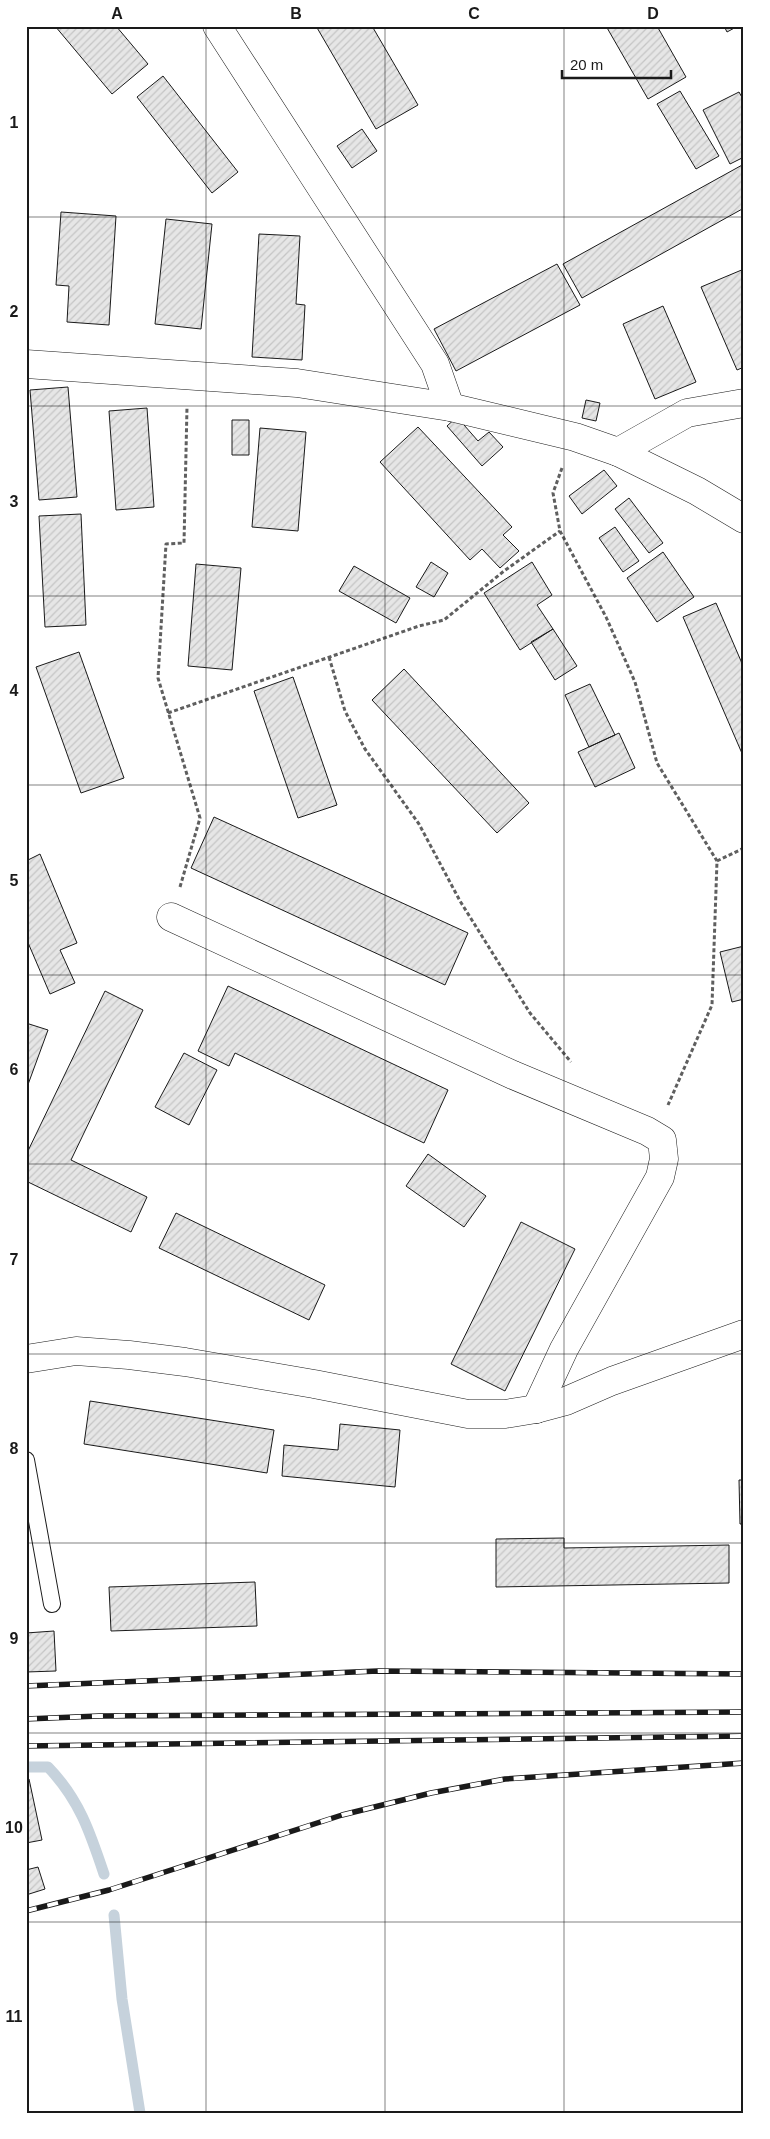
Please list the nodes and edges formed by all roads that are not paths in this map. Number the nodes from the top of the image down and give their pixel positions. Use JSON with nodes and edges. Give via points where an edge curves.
{"nodes":[{"id":1,"x":217,"y":26,"type":"edge"},
{"id":2,"x":26,"y":364,"type":"edge"},
{"id":3,"x":744,"y":403,"type":"edge"},
{"id":4,"x":450,"y":407,"type":"junction"},
{"id":5,"x":618,"y":452,"type":"junction"},
{"id":6,"x":744,"y":519,"type":"edge"},
{"id":7,"x":171,"y":917,"type":"road end"},
{"id":8,"x":744,"y":1334,"type":"edge"},
{"id":9,"x":26,"y":1359,"type":"edge"},
{"id":10,"x":536,"y":1410,"type":"junction"},
{"id":11,"x":26,"y":1460,"type":"edge"},
{"id":12,"x":52,"y":1604,"type":"dead end"}],
"edges":[{"from":1,"to":4,"type":"street","via":[[435,364]]},
{"from":2,"to":4,"type":"street","via":[[297,383]]},
{"from":3,"to":5,"type":"street","via":[[687,413]]},
{"from":4,"to":5,"type":"street","via":[[575,437]]},
{"from":5,"to":6,"type":"street","via":[[697,490]]},
{"from":7,"to":10,"type":"street","via":[[662,1140],[664,1159],[660,1177],[564,1349]]},
{"from":8,"to":10,"type":"street"},
{"from":9,"to":10,"type":"street","via":[[76,1351],[129,1355],[314,1384],[468,1414]]},
{"from":11,"to":12,"type":"lane"}]}
